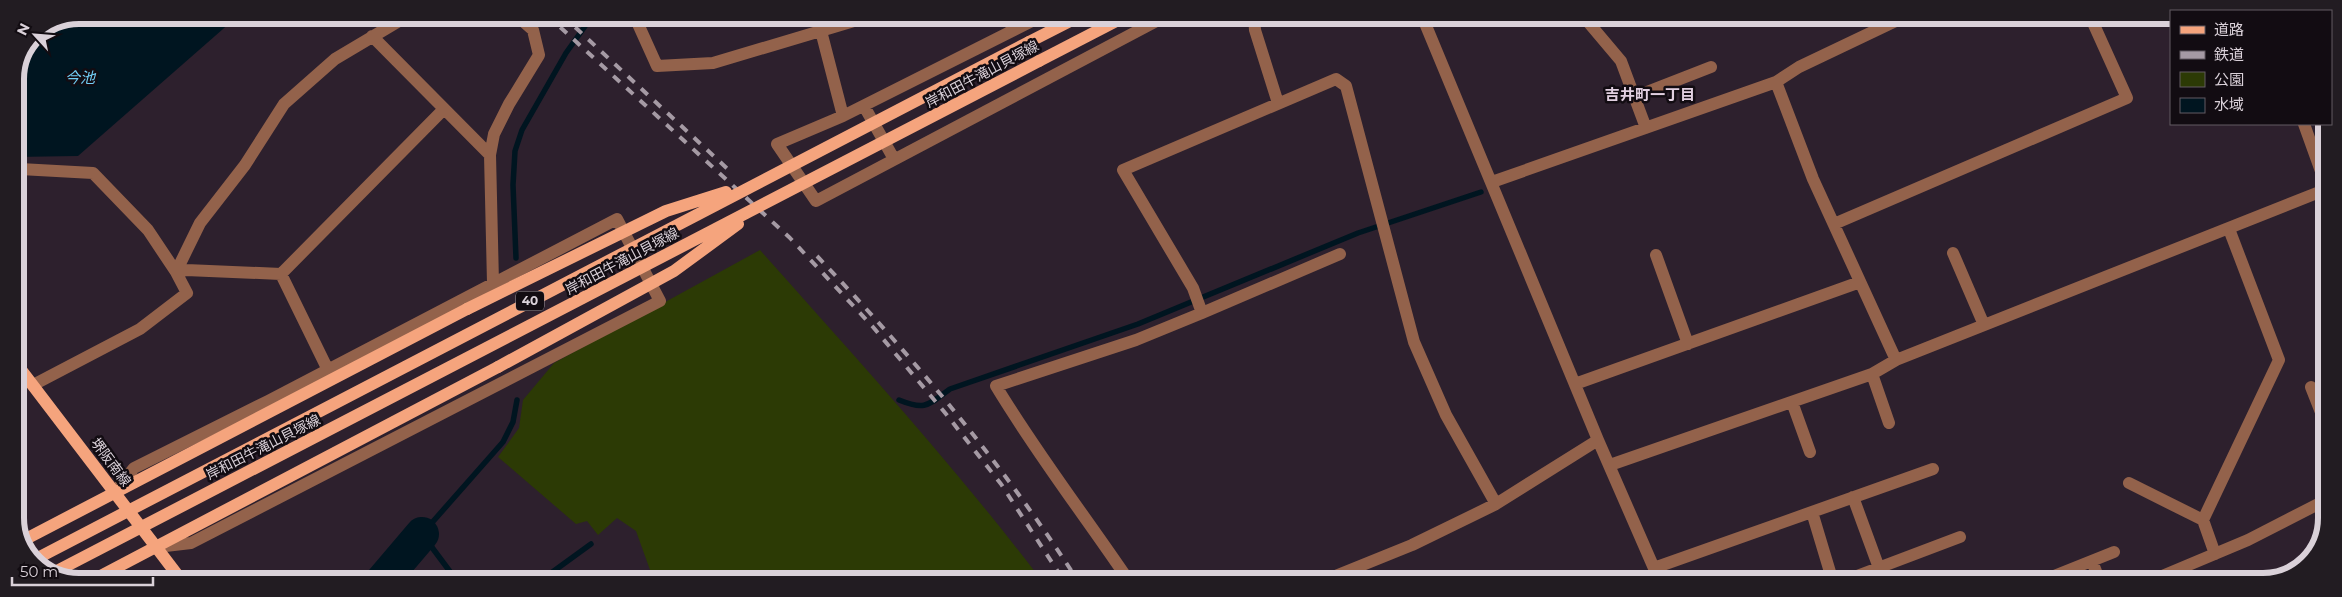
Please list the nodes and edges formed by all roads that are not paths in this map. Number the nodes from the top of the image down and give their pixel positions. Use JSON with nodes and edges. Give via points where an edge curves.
{"nodes":[{"id":1,"x":394,"y":24,"type":"edge"},
{"id":2,"x":526,"y":24,"type":"edge"},
{"id":3,"x":638,"y":24,"type":"edge"},
{"id":4,"x":846,"y":24,"type":"edge"},
{"id":5,"x":1011,"y":24,"type":"edge"},
{"id":6,"x":1025,"y":24,"type":"edge"},
{"id":7,"x":1064,"y":24,"type":"edge"},
{"id":8,"x":1111,"y":24,"type":"edge"},
{"id":9,"x":1151,"y":24,"type":"edge"},
{"id":10,"x":1255,"y":24,"type":"edge"},
{"id":11,"x":1425,"y":24,"type":"edge"},
{"id":12,"x":1590,"y":24,"type":"edge"},
{"id":13,"x":1889,"y":24,"type":"edge"},
{"id":14,"x":2094,"y":24,"type":"edge"},
{"id":15,"x":1013,"y":30,"type":"junction"},
{"id":16,"x":821,"y":31,"type":"junction"},
{"id":17,"x":372,"y":36,"type":"junction"},
{"id":18,"x":1711,"y":68,"type":"dead end"},
{"id":19,"x":1776,"y":82,"type":"junction"},
{"id":20,"x":1634,"y":96,"type":"junction"},
{"id":21,"x":1278,"y":103,"type":"junction"},
{"id":22,"x":864,"y":106,"type":"junction"},
{"id":23,"x":444,"y":109,"type":"junction"},
{"id":24,"x":843,"y":116,"type":"junction"},
{"id":25,"x":2304,"y":125,"type":"edge"},
{"id":26,"x":1646,"y":128,"type":"junction"},
{"id":27,"x":490,"y":155,"type":"junction"},
{"id":28,"x":894,"y":160,"type":"junction"},
{"id":29,"x":2318,"y":165,"type":"edge"},
{"id":30,"x":24,"y":170,"type":"edge"},
{"id":31,"x":758,"y":182,"type":"junction"},
{"id":32,"x":1492,"y":182,"type":"junction"},
{"id":33,"x":2318,"y":192,"type":"edge"},
{"id":34,"x":772,"y":199,"type":"junction"},
{"id":35,"x":1834,"y":224,"type":"junction"},
{"id":36,"x":2229,"y":229,"type":"junction"},
{"id":37,"x":1954,"y":253,"type":"dead end"},
{"id":38,"x":1340,"y":254,"type":"dead end"},
{"id":39,"x":1656,"y":255,"type":"dead end"},
{"id":40,"x":176,"y":272,"type":"junction"},
{"id":41,"x":281,"y":274,"type":"junction"},
{"id":42,"x":1860,"y":282,"type":"junction"},
{"id":43,"x":493,"y":283,"type":"junction"},
{"id":44,"x":1202,"y":313,"type":"junction"},
{"id":45,"x":1984,"y":326,"type":"junction"},
{"id":46,"x":1688,"y":344,"type":"junction"},
{"id":47,"x":1896,"y":360,"type":"junction"},
{"id":48,"x":328,"y":370,"type":"junction"},
{"id":49,"x":24,"y":374,"type":"edge"},
{"id":50,"x":1872,"y":374,"type":"junction"},
{"id":51,"x":1575,"y":384,"type":"junction"},
{"id":52,"x":33,"y":385,"type":"junction"},
{"id":53,"x":2311,"y":387,"type":"dead end"},
{"id":54,"x":1792,"y":402,"type":"junction"},
{"id":55,"x":2318,"y":405,"type":"edge"},
{"id":56,"x":1889,"y":423,"type":"dead end"},
{"id":57,"x":1598,"y":440,"type":"junction"},
{"id":58,"x":1810,"y":452,"type":"dead end"},
{"id":59,"x":1610,"y":465,"type":"junction"},
{"id":60,"x":1933,"y":468,"type":"dead end"},
{"id":61,"x":2129,"y":483,"type":"dead end"},
{"id":62,"x":115,"y":492,"type":"junction"},
{"id":63,"x":1853,"y":497,"type":"junction"},
{"id":64,"x":1496,"y":504,"type":"junction"},
{"id":65,"x":2318,"y":504,"type":"edge"},
{"id":66,"x":1812,"y":512,"type":"junction"},
{"id":67,"x":2203,"y":520,"type":"junction"},
{"id":68,"x":1960,"y":537,"type":"dead end"},
{"id":69,"x":28,"y":538,"type":"edge"},
{"id":70,"x":157,"y":547,"type":"junction"},
{"id":71,"x":2114,"y":552,"type":"dead end"},
{"id":72,"x":2215,"y":554,"type":"junction"},
{"id":73,"x":39,"y":557,"type":"edge"},
{"id":74,"x":2092,"y":561,"type":"junction"},
{"id":75,"x":1654,"y":568,"type":"junction"},
{"id":76,"x":1879,"y":568,"type":"junction"},
{"id":77,"x":60,"y":570,"type":"edge"},
{"id":78,"x":107,"y":573,"type":"edge"},
{"id":79,"x":176,"y":573,"type":"edge"},
{"id":80,"x":1124,"y":573,"type":"edge"},
{"id":81,"x":1345,"y":573,"type":"edge"},
{"id":82,"x":1656,"y":573,"type":"edge"},
{"id":83,"x":1830,"y":573,"type":"edge"},
{"id":84,"x":1865,"y":573,"type":"edge"},
{"id":85,"x":2062,"y":573,"type":"edge"},
{"id":86,"x":2097,"y":573,"type":"edge"},
{"id":87,"x":2170,"y":573,"type":"edge"}],
"edges":[{"from":1,"to":17,"type":"street"},
{"from":2,"to":27,"type":"street","via":[[533,30],[538,56],[498,126]]},
{"from":3,"to":16,"type":"street","via":[[657,66],[713,63]]},
{"from":4,"to":16,"type":"street"},
{"from":5,"to":15,"type":"street"},
{"from":6,"to":15,"type":"street"},
{"from":7,"to":31,"type":"main road","name":"岸和田牛滝山貝塚線","number":"40","bridge":true},
{"from":8,"to":34,"type":"main road","name":"岸和田牛滝山貝塚線","number":"40","bridge":true},
{"from":9,"to":28,"type":"street"},
{"from":10,"to":21,"type":"street"},
{"from":11,"to":32,"type":"street"},
{"from":12,"to":20,"type":"street","via":[[1621,62]]},
{"from":13,"to":19,"type":"street"},
{"from":14,"to":35,"type":"street","via":[[2127,98]]},
{"from":15,"to":22,"type":"street"},
{"from":16,"to":24,"type":"street"},
{"from":17,"to":23,"type":"street"},
{"from":17,"to":40,"type":"street","via":[[335,59],[284,104],[245,165],[200,223]]},
{"from":18,"to":20,"type":"street"},
{"from":19,"to":26,"type":"street"},
{"from":19,"to":35,"type":"street"},
{"from":20,"to":26,"type":"street"},
{"from":21,"to":44,"type":"street","via":[[1124,170],[1193,288]]},
{"from":21,"to":64,"type":"street","via":[[1336,79],[1346,86],[1414,342],[1446,415]]},
{"from":22,"to":24,"type":"street"},
{"from":22,"to":28,"type":"street"},
{"from":23,"to":27,"type":"street"},
{"from":23,"to":41,"type":"street"},
{"from":24,"to":28,"type":"street","via":[[776,144],[816,201]]},
{"from":25,"to":29,"type":"street"},
{"from":26,"to":32,"type":"street"},
{"from":27,"to":43,"type":"street"},
{"from":30,"to":40,"type":"street","via":[[93,173],[148,230]]},
{"from":31,"to":62,"type":"main road","bridge":true,"via":[[666,211],[467,309]]},
{"from":31,"to":73,"type":"main road","name":"岸和田牛滝山貝塚線","number":"40","bridge":true},
{"from":32,"to":51,"type":"street"},
{"from":33,"to":36,"type":"street"},
{"from":34,"to":70,"type":"main road","bridge":true,"via":[[674,271],[498,368]]},
{"from":34,"to":77,"type":"main road","name":"岸和田牛滝山貝塚線","number":"40","bridge":true},
{"from":35,"to":42,"type":"street"},
{"from":36,"to":45,"type":"street"},
{"from":36,"to":67,"type":"street","via":[[2279,360]]},
{"from":37,"to":45,"type":"street"},
{"from":38,"to":44,"type":"street"},
{"from":39,"to":46,"type":"street"},
{"from":40,"to":41,"type":"street"},
{"from":40,"to":52,"type":"street","via":[[187,293],[140,329]]},
{"from":41,"to":48,"type":"street"},
{"from":42,"to":46,"type":"street"},
{"from":42,"to":47,"type":"street"},
{"from":43,"to":48,"type":"street"},
{"from":43,"to":70,"type":"street","via":[[617,219],[660,301],[192,543]]},
{"from":44,"to":80,"type":"street","via":[[1136,340],[996,386],[1025,434]]},
{"from":45,"to":47,"type":"street"},
{"from":46,"to":51,"type":"street"},
{"from":47,"to":50,"type":"street"},
{"from":48,"to":62,"type":"street","via":[[134,468]]},
{"from":49,"to":52,"type":"main road","name":"堺阪南線"},
{"from":50,"to":54,"type":"street"},
{"from":50,"to":56,"type":"street"},
{"from":51,"to":57,"type":"street"},
{"from":52,"to":62,"type":"main road","name":"堺阪南線"},
{"from":53,"to":55,"type":"street"},
{"from":54,"to":58,"type":"street"},
{"from":54,"to":59,"type":"street"},
{"from":57,"to":59,"type":"street"},
{"from":57,"to":64,"type":"street"},
{"from":59,"to":75,"type":"street"},
{"from":60,"to":63,"type":"street"},
{"from":61,"to":67,"type":"street"},
{"from":62,"to":69,"type":"main road"},
{"from":62,"to":70,"type":"main road","name":"堺阪南線"},
{"from":63,"to":66,"type":"street"},
{"from":63,"to":76,"type":"street"},
{"from":64,"to":81,"type":"street"},
{"from":65,"to":72,"type":"street"},
{"from":66,"to":75,"type":"street"},
{"from":66,"to":83,"type":"street"},
{"from":67,"to":72,"type":"street"},
{"from":68,"to":76,"type":"street"},
{"from":70,"to":78,"type":"main road"},
{"from":70,"to":79,"type":"main road","name":"堺阪南線"},
{"from":71,"to":74,"type":"street"},
{"from":72,"to":87,"type":"street"},
{"from":74,"to":85,"type":"street"},
{"from":74,"to":86,"type":"street"},
{"from":75,"to":82,"type":"street"},
{"from":76,"to":84,"type":"street"}]}
